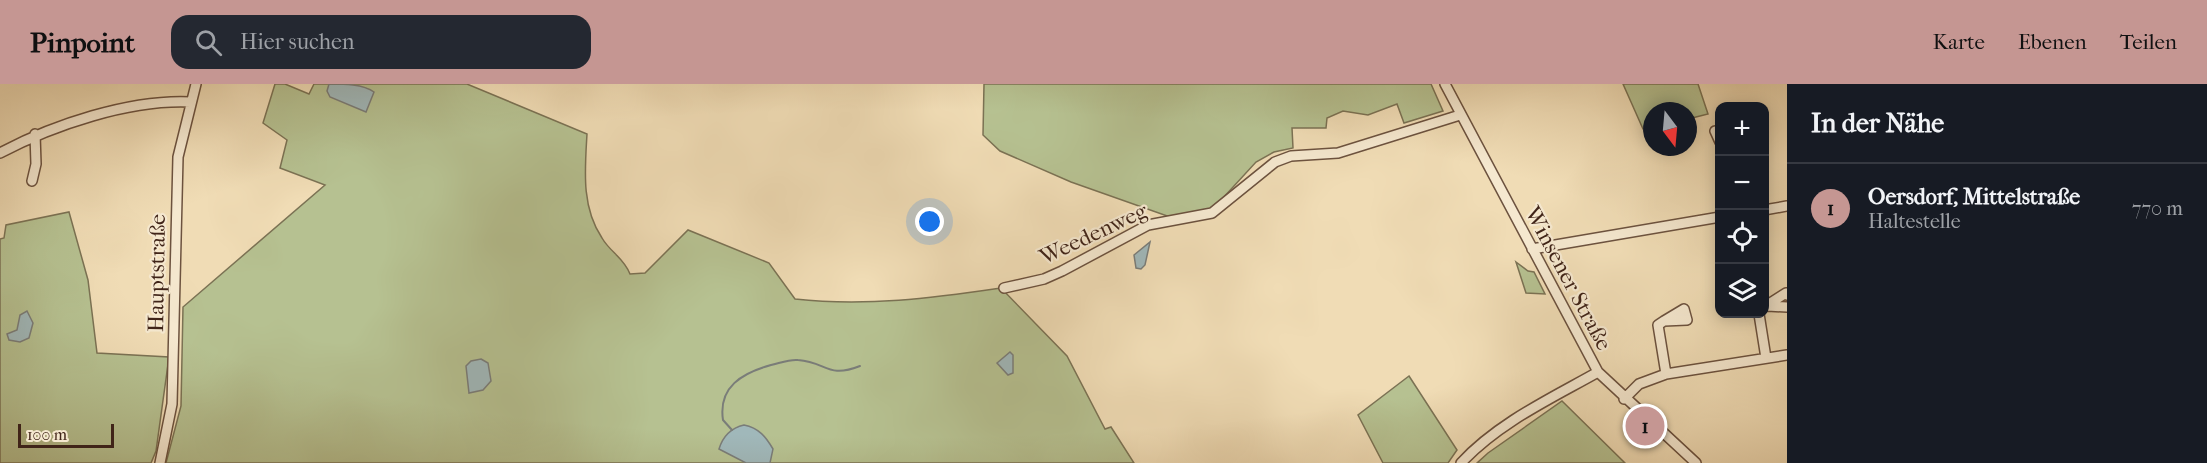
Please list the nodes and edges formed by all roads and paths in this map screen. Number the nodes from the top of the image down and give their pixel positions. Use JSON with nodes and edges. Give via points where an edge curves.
{"nodes":[{"id":1,"x":196,"y":84,"type":"edge"},
{"id":2,"x":1445,"y":84,"type":"edge"},
{"id":3,"x":191,"y":102,"type":"junction"},
{"id":4,"x":1460,"y":115,"type":"junction"},
{"id":5,"x":35,"y":134,"type":"junction"},
{"id":6,"x":0,"y":153,"type":"edge"},
{"id":7,"x":32,"y":181,"type":"dead end"},
{"id":8,"x":1787,"y":206,"type":"edge"},
{"id":9,"x":1769,"y":209,"type":"edge"},
{"id":10,"x":1715,"y":218,"type":"edge"},
{"id":11,"x":1532,"y":249,"type":"junction"},
{"id":12,"x":1004,"y":288,"type":"dead end"},
{"id":13,"x":1787,"y":295,"type":"edge"},
{"id":14,"x":1769,"y":305,"type":"edge"},
{"id":15,"x":1769,"y":307,"type":"edge"},
{"id":16,"x":1787,"y":308,"type":"edge"},
{"id":17,"x":1760,"y":318,"type":"edge"},
{"id":18,"x":1664,"y":321,"type":"dead end"},
{"id":19,"x":1787,"y":355,"type":"edge"},
{"id":20,"x":1766,"y":358,"type":"junction"},
{"id":21,"x":1598,"y":372,"type":"junction"},
{"id":22,"x":1666,"y":374,"type":"junction"},
{"id":23,"x":1624,"y":399,"type":"junction"},
{"id":24,"x":160,"y":463,"type":"edge"},
{"id":25,"x":1461,"y":463,"type":"edge"},
{"id":26,"x":1696,"y":463,"type":"edge"}],
"edges":[{"from":1,"to":3,"type":"street","name":"Hauptstraße"},
{"from":2,"to":4,"type":"street","name":"Winsener Straße"},
{"from":3,"to":5,"type":"street","via":[[147,105],[76,120]]},
{"from":3,"to":24,"type":"street","name":"Hauptstraße","via":[[178,157],[172,404]]},
{"from":4,"to":11,"type":"street","name":"Winsener Straße"},
{"from":4,"to":12,"type":"street","name":"Weedenweg","via":[[1349,151],[1292,156],[1275,162],[1212,213],[1148,225],[1044,279]]},
{"from":5,"to":6,"type":"street"},
{"from":5,"to":7,"type":"street"},
{"from":8,"to":9,"type":"street"},
{"from":10,"to":11,"type":"street"},
{"from":11,"to":21,"type":"street","name":"Winsener Straße"},
{"from":13,"to":14,"type":"street","via":[[1786,292]]},
{"from":15,"to":16,"type":"street"},
{"from":17,"to":20,"type":"street"},
{"from":18,"to":22,"type":"street","via":[[1658,326]]},
{"from":19,"to":20,"type":"street"},
{"from":20,"to":22,"type":"street"},
{"from":21,"to":23,"type":"street","name":"Winsener Straße"},
{"from":21,"to":25,"type":"street","via":[[1503,427],[1477,445]]},
{"from":22,"to":23,"type":"street","via":[[1639,384]]},
{"from":23,"to":26,"type":"street","name":"Winsener Straße"}]}
